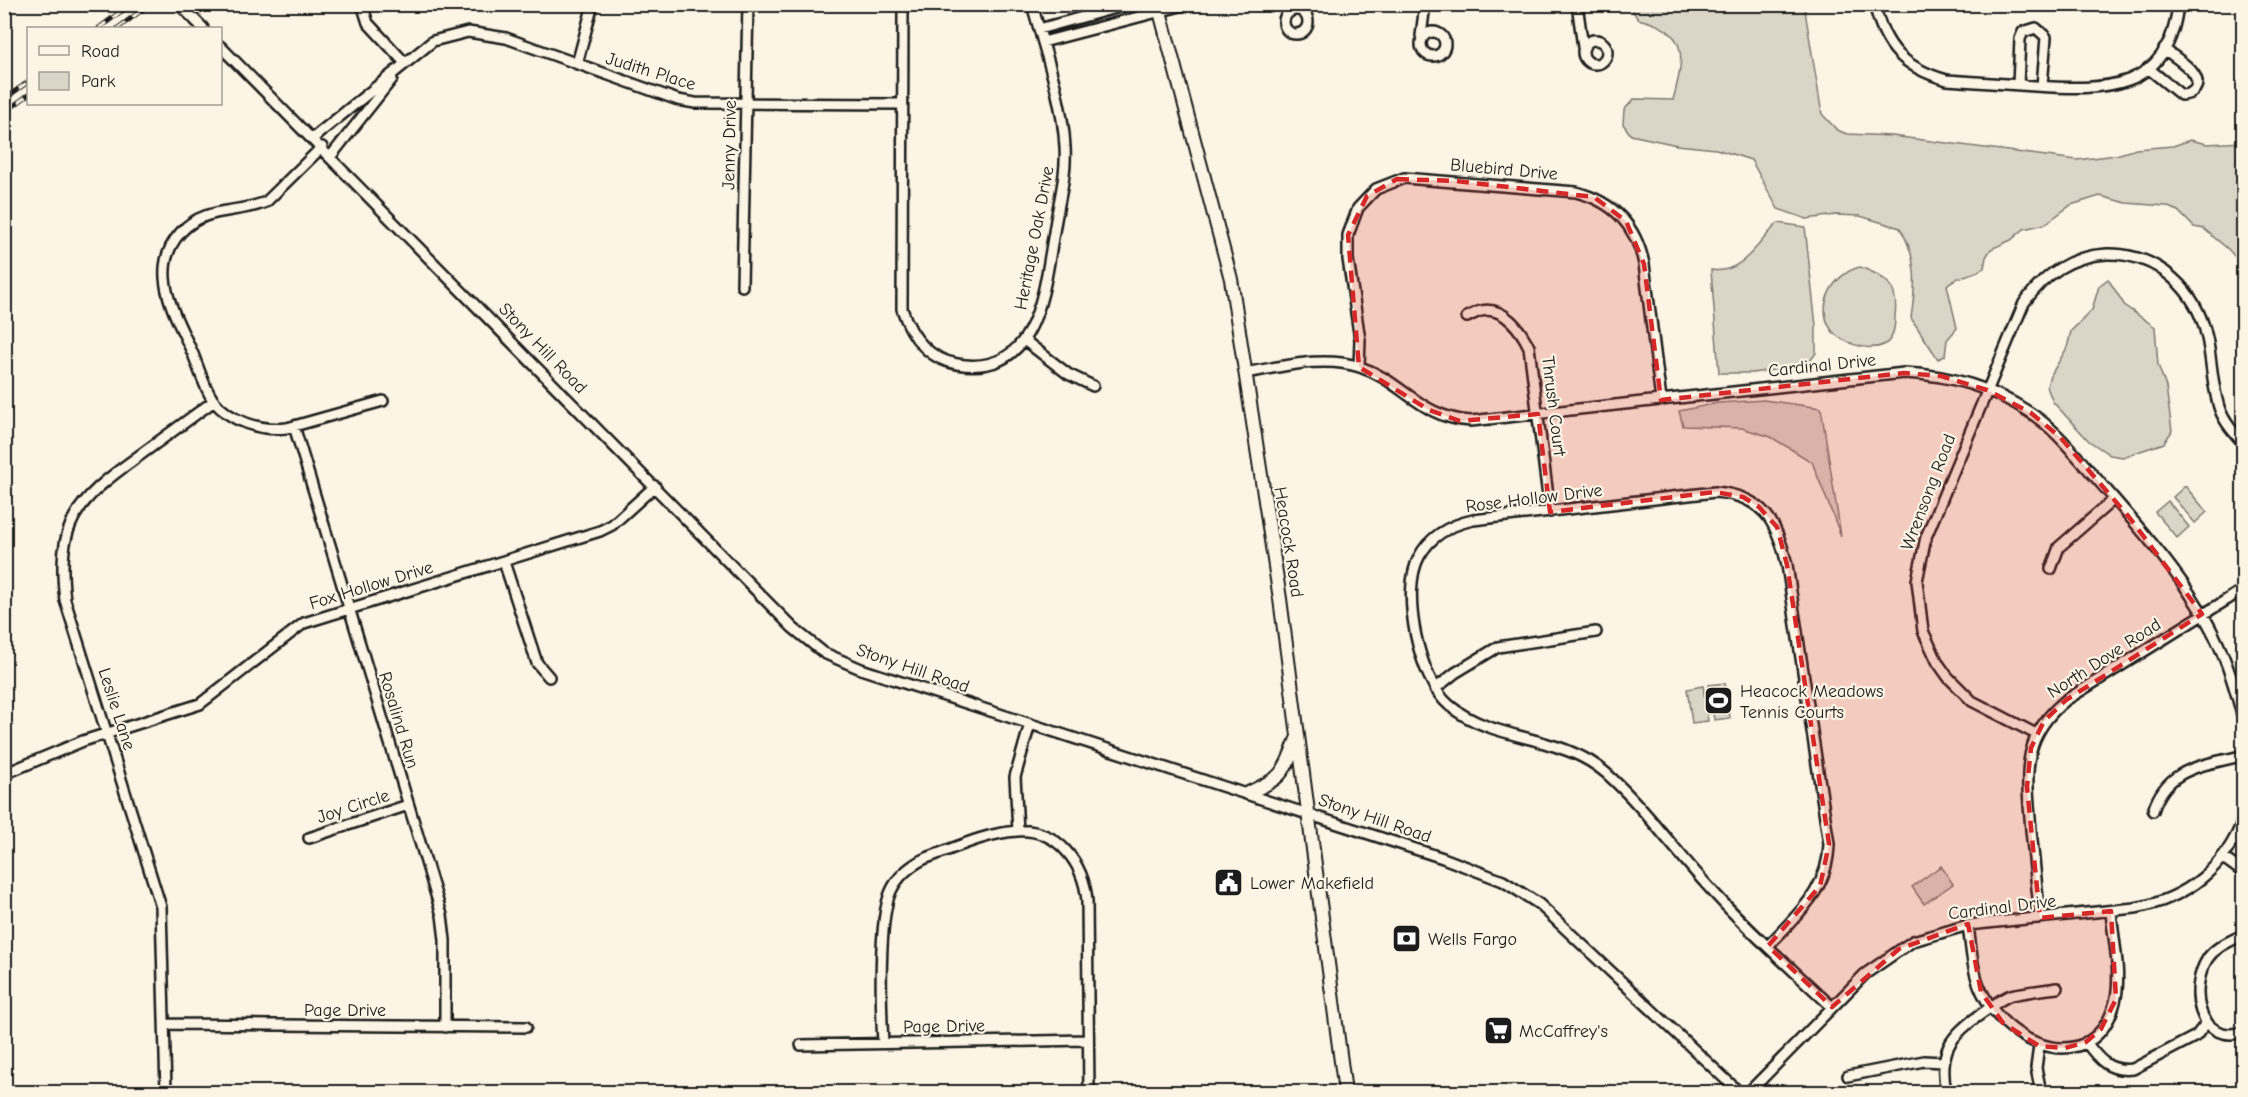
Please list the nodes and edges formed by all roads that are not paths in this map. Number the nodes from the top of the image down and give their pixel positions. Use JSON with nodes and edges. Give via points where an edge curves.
{"nodes":[{"id":1,"x":179,"y":4,"type":"edge"},
{"id":2,"x":362,"y":4,"type":"edge"},
{"id":3,"x":593,"y":4,"type":"edge"},
{"id":4,"x":748,"y":4,"type":"edge"},
{"id":5,"x":903,"y":4,"type":"edge"},
{"id":6,"x":1032,"y":4,"type":"edge"},
{"id":7,"x":1130,"y":4,"type":"edge"},
{"id":8,"x":1188,"y":4,"type":"edge"},
{"id":9,"x":1285,"y":4,"type":"edge"},
{"id":10,"x":1425,"y":4,"type":"edge"},
{"id":11,"x":1577,"y":4,"type":"edge"},
{"id":12,"x":1874,"y":4,"type":"edge"},
{"id":13,"x":2178,"y":4,"type":"edge"},
{"id":14,"x":1160,"y":8,"type":"edge"},
{"id":15,"x":1284,"y":18,"type":"dead end"},
{"id":16,"x":202,"y":27,"type":"edge"},
{"id":17,"x":1040,"y":29,"type":"junction"},
{"id":18,"x":1421,"y":36,"type":"dead end"},
{"id":19,"x":1043,"y":42,"type":"junction"},
{"id":20,"x":1583,"y":47,"type":"dead end"},
{"id":21,"x":222,"y":48,"type":"edge"},
{"id":22,"x":2164,"y":49,"type":"junction"},
{"id":23,"x":405,"y":63,"type":"junction"},
{"id":24,"x":577,"y":64,"type":"junction"},
{"id":25,"x":2148,"y":68,"type":"junction"},
{"id":26,"x":2018,"y":85,"type":"junction"},
{"id":27,"x":2042,"y":86,"type":"junction"},
{"id":28,"x":747,"y":104,"type":"junction"},
{"id":29,"x":902,"y":104,"type":"junction"},
{"id":30,"x":313,"y":138,"type":"junction"},
{"id":31,"x":322,"y":147,"type":"junction"},
{"id":32,"x":331,"y":156,"type":"junction"},
{"id":33,"x":742,"y":286,"type":"dead end"},
{"id":34,"x":1467,"y":317,"type":"dead end"},
{"id":35,"x":1024,"y":340,"type":"junction"},
{"id":36,"x":1359,"y":367,"type":"junction"},
{"id":37,"x":1245,"y":373,"type":"junction"},
{"id":38,"x":1093,"y":386,"type":"dead end"},
{"id":39,"x":1987,"y":390,"type":"junction"},
{"id":40,"x":1661,"y":400,"type":"junction"},
{"id":41,"x":214,"y":401,"type":"junction"},
{"id":42,"x":383,"y":401,"type":"dead end"},
{"id":43,"x":1538,"y":414,"type":"junction"},
{"id":44,"x":294,"y":426,"type":"junction"},
{"id":45,"x":2244,"y":444,"type":"edge"},
{"id":46,"x":655,"y":486,"type":"junction"},
{"id":47,"x":2114,"y":499,"type":"junction"},
{"id":48,"x":1550,"y":512,"type":"junction"},
{"id":49,"x":504,"y":562,"type":"junction"},
{"id":50,"x":2051,"y":569,"type":"dead end"},
{"id":51,"x":2244,"y":589,"type":"edge"},
{"id":52,"x":347,"y":609,"type":"junction"},
{"id":53,"x":2202,"y":614,"type":"junction"},
{"id":54,"x":1596,"y":632,"type":"dead end"},
{"id":55,"x":2244,"y":677,"type":"edge"},
{"id":56,"x":549,"y":678,"type":"dead end"},
{"id":57,"x":2232,"y":681,"type":"junction"},
{"id":58,"x":1435,"y":689,"type":"junction"},
{"id":59,"x":2244,"y":722,"type":"edge"},
{"id":60,"x":1030,"y":724,"type":"junction"},
{"id":61,"x":108,"y":733,"type":"junction"},
{"id":62,"x":2036,"y":734,"type":"junction"},
{"id":63,"x":1298,"y":738,"type":"junction"},
{"id":64,"x":2244,"y":755,"type":"edge"},
{"id":65,"x":4,"y":774,"type":"edge"},
{"id":66,"x":1248,"y":793,"type":"junction"},
{"id":67,"x":408,"y":805,"type":"junction"},
{"id":68,"x":2153,"y":811,"type":"dead end"},
{"id":69,"x":1307,"y":812,"type":"junction"},
{"id":70,"x":2244,"y":817,"type":"edge"},
{"id":71,"x":1018,"y":831,"type":"junction"},
{"id":72,"x":309,"y":838,"type":"dead end"},
{"id":73,"x":2222,"y":857,"type":"junction"},
{"id":74,"x":2244,"y":873,"type":"edge"},
{"id":75,"x":2111,"y":911,"type":"junction"},
{"id":76,"x":2040,"y":918,"type":"junction"},
{"id":77,"x":1968,"y":925,"type":"junction"},
{"id":78,"x":2244,"y":934,"type":"edge"},
{"id":79,"x":1768,"y":946,"type":"junction"},
{"id":80,"x":2057,"y":988,"type":"dead end"},
{"id":81,"x":1832,"y":1007,"type":"junction"},
{"id":82,"x":1990,"y":1007,"type":"junction"},
{"id":83,"x":2207,"y":1022,"type":"junction"},
{"id":84,"x":164,"y":1024,"type":"junction"},
{"id":85,"x":445,"y":1027,"type":"junction"},
{"id":86,"x":526,"y":1027,"type":"dead end"},
{"id":87,"x":2244,"y":1032,"type":"edge"},
{"id":88,"x":1088,"y":1040,"type":"junction"},
{"id":89,"x":2086,"y":1042,"type":"junction"},
{"id":90,"x":883,"y":1043,"type":"junction"},
{"id":91,"x":801,"y":1045,"type":"dead end"},
{"id":92,"x":2039,"y":1046,"type":"junction"},
{"id":93,"x":1943,"y":1062,"type":"junction"},
{"id":94,"x":1848,"y":1077,"type":"dead end"},
{"id":95,"x":166,"y":1092,"type":"edge"},
{"id":96,"x":1089,"y":1092,"type":"edge"},
{"id":97,"x":1345,"y":1092,"type":"edge"},
{"id":98,"x":1739,"y":1092,"type":"edge"},
{"id":99,"x":1749,"y":1092,"type":"edge"},
{"id":100,"x":1946,"y":1092,"type":"edge"},
{"id":101,"x":2041,"y":1092,"type":"edge"}],
"edges":[{"from":1,"to":16,"type":"street"},
{"from":2,"to":23,"type":"street","via":[[368,23]]},
{"from":3,"to":24,"type":"street"},
{"from":4,"to":28,"type":"street","name":"Jenny Drive"},
{"from":5,"to":29,"type":"street","name":"Heritage Oak Drive"},
{"from":6,"to":17,"type":"street","name":"Heritage Oak Drive"},
{"from":7,"to":17,"type":"street"},
{"from":8,"to":14,"type":"street"},
{"from":9,"to":15,"type":"street"},
{"from":10,"to":18,"type":"street"},
{"from":11,"to":20,"type":"street"},
{"from":12,"to":26,"type":"street","via":[[1888,43],[1916,69],[1947,80]]},
{"from":13,"to":22,"type":"street"},
{"from":14,"to":19,"type":"street"},
{"from":14,"to":37,"type":"main road","name":"Heacock Road","via":[[1225,251]]},
{"from":17,"to":19,"type":"street","name":"Heritage Oak Drive"},
{"from":19,"to":35,"type":"street","name":"Heritage Oak Drive","via":[[1064,131],[1065,165],[1043,295]]},
{"from":21,"to":30,"type":"street","name":"Stony Hill Road"},
{"from":22,"to":25,"type":"street"},
{"from":22,"to":25,"type":"street","via":[[2194,73],[2195,89],[2181,95]]},
{"from":23,"to":24,"type":"street","name":"Judith Place","via":[[433,41],[468,32],[506,38]]},
{"from":23,"to":30,"type":"street","name":"Judith Place"},
{"from":23,"to":32,"type":"street","name":"Judith Place"},
{"from":24,"to":28,"type":"street","name":"Judith Place","via":[[678,100]]},
{"from":25,"to":27,"type":"street","via":[[2108,87],[2089,90]]},
{"from":26,"to":27,"type":"street"},
{"from":26,"to":27,"type":"street","via":[[2020,39],[2023,32],[2036,28],[2046,37]]},
{"from":28,"to":29,"type":"street","name":"Judith Place"},
{"from":28,"to":33,"type":"street","name":"Jenny Drive"},
{"from":29,"to":35,"type":"street","name":"Heritage Oak Drive","via":[[901,301],[906,322],[927,350],[958,364],[995,361]]},
{"from":30,"to":31,"type":"street","name":"Stony Hill Road"},
{"from":31,"to":32,"type":"street","name":"Stony Hill Road"},
{"from":31,"to":41,"type":"street","via":[[266,202],[204,216],[182,231],[169,250],[164,276],[167,297]]},
{"from":32,"to":46,"type":"street","name":"Stony Hill Road"},
{"from":34,"to":43,"type":"street","name":"Thrush Court","via":[[1481,311],[1492,312],[1512,321],[1521,332],[1532,359]]},
{"from":35,"to":38,"type":"street","via":[[1068,374]]},
{"from":36,"to":37,"type":"street","name":"Cardinal Drive","via":[[1331,362]]},
{"from":36,"to":40,"type":"street","name":"Bluebird Drive","via":[[1360,340],[1348,235],[1358,208],[1376,189],[1404,178],[1576,192],[1602,200],[1616,210],[1638,242]]},
{"from":36,"to":43,"type":"street","name":"Cardinal Drive","via":[[1429,410],[1460,421]]},
{"from":37,"to":63,"type":"main road","name":"Heacock Road"},
{"from":39,"to":40,"type":"street","name":"Cardinal Drive","via":[[1941,376],[1904,373]]},
{"from":39,"to":45,"type":"street","name":"Wrensong Road","via":[[2024,303],[2043,279],[2081,258],[2128,255],[2168,273],[2196,306],[2207,337],[2220,410]]},
{"from":39,"to":47,"type":"street","name":"Cardinal Drive","via":[[2017,404],[2051,428]]},
{"from":39,"to":62,"type":"street","name":"Wrensong Road","via":[[1923,547],[1917,581],[1920,615],[1938,663],[1962,693]]},
{"from":40,"to":43,"type":"street","name":"Cardinal Drive"},
{"from":41,"to":44,"type":"street","via":[[253,426]]},
{"from":41,"to":61,"type":"street","name":"Leslie Lane","via":[[99,485],[79,508],[68,530],[63,559],[65,600]]},
{"from":42,"to":44,"type":"street"},
{"from":43,"to":48,"type":"street","name":"Thrush Court"},
{"from":44,"to":52,"type":"street","name":"Rosalind Run"},
{"from":46,"to":49,"type":"street","name":"Fox Hollow Drive","via":[[612,525]]},
{"from":46,"to":60,"type":"street","name":"Stony Hill Road","via":[[793,628],[824,653],[861,669]]},
{"from":47,"to":50,"type":"street","via":[[2059,547]]},
{"from":47,"to":53,"type":"street","name":"Cardinal Drive"},
{"from":48,"to":58,"type":"street","name":"Rose Hollow Drive","via":[[1463,523],[1438,534],[1424,549],[1414,568],[1412,594],[1422,659]]},
{"from":48,"to":79,"type":"street","name":"Rose Hollow Drive","via":[[1721,492],[1752,502],[1777,528],[1787,565],[1829,862],[1820,886]]},
{"from":49,"to":52,"type":"street","name":"Fox Hollow Drive"},
{"from":49,"to":56,"type":"street","via":[[534,657]]},
{"from":51,"to":53,"type":"street","name":"North Dove Road"},
{"from":52,"to":61,"type":"street","name":"Fox Hollow Drive","via":[[304,623],[200,704]]},
{"from":52,"to":67,"type":"street","name":"Rosalind Run"},
{"from":53,"to":57,"type":"street","name":"Cardinal Drive"},
{"from":53,"to":62,"type":"street","name":"North Dove Road","via":[[2067,700]]},
{"from":54,"to":58,"type":"street","via":[[1498,647]]},
{"from":55,"to":57,"type":"street"},
{"from":57,"to":59,"type":"street","name":"Cardinal Drive"},
{"from":58,"to":79,"type":"street","name":"Rose Hollow Drive","via":[[1467,717],[1574,753],[1599,767]]},
{"from":60,"to":66,"type":"street","name":"Stony Hill Road"},
{"from":60,"to":71,"type":"street","via":[[1015,777]]},
{"from":61,"to":65,"type":"street","name":"Fox Hollow Drive"},
{"from":61,"to":84,"type":"street","name":"Leslie Lane","via":[[160,907]]},
{"from":62,"to":76,"type":"street","name":"North Dove Road","via":[[2026,778]]},
{"from":63,"to":66,"type":"main road","via":[[1283,773]]},
{"from":63,"to":69,"type":"main road","name":"Heacock Road"},
{"from":64,"to":68,"type":"street","via":[[2178,774],[2162,788]]},
{"from":66,"to":69,"type":"street","name":"Stony Hill Road"},
{"from":67,"to":72,"type":"street","name":"Joy Circle"},
{"from":67,"to":85,"type":"street","name":"Rosalind Run","via":[[443,924]]},
{"from":69,"to":97,"type":"main road","name":"Heacock Road"},
{"from":69,"to":98,"type":"street","name":"Stony Hill Road","via":[[1478,871],[1522,891]]},
{"from":70,"to":73,"type":"street","name":"Cardinal Drive"},
{"from":71,"to":88,"type":"street","via":[[1038,834],[1063,846],[1083,876],[1087,901]]},
{"from":71,"to":90,"type":"street","via":[[924,859],[912,865],[897,882],[884,918]]},
{"from":73,"to":74,"type":"street"},
{"from":73,"to":75,"type":"street","name":"Cardinal Drive","via":[[2196,885],[2171,898]]},
{"from":75,"to":76,"type":"street","name":"Cardinal Drive"},
{"from":75,"to":89,"type":"street","via":[[2116,999],[2105,1023]]},
{"from":76,"to":77,"type":"street","name":"Cardinal Drive"},
{"from":77,"to":81,"type":"street","name":"Cardinal Drive","via":[[1899,949],[1865,974]]},
{"from":77,"to":82,"type":"street","via":[[1977,979]]},
{"from":78,"to":83,"type":"street","via":[[2209,956],[2201,973],[2197,997]]},
{"from":79,"to":81,"type":"street","name":"Rose Hollow Drive"},
{"from":80,"to":82,"type":"street","via":[[2009,996]]},
{"from":81,"to":99,"type":"street","name":"Cardinal Drive"},
{"from":82,"to":92,"type":"street","via":[[2013,1032]]},
{"from":82,"to":93,"type":"street","via":[[1956,1034]]},
{"from":83,"to":87,"type":"street","via":[[2226,1032]]},
{"from":83,"to":89,"type":"street","via":[[2196,1036],[2133,1070],[2114,1069],[2102,1063]]},
{"from":84,"to":85,"type":"street","name":"Page Drive"},
{"from":84,"to":95,"type":"street","name":"Leslie Lane"},
{"from":85,"to":86,"type":"street","name":"Page Drive"},
{"from":88,"to":90,"type":"street","name":"Page Drive"},
{"from":88,"to":96,"type":"street"},
{"from":89,"to":92,"type":"street","via":[[2065,1048]]},
{"from":90,"to":91,"type":"street","name":"Page Drive"},
{"from":92,"to":101,"type":"street","via":[[2036,1068]]},
{"from":93,"to":94,"type":"street","via":[[1924,1061]]},
{"from":93,"to":100,"type":"street"}]}
